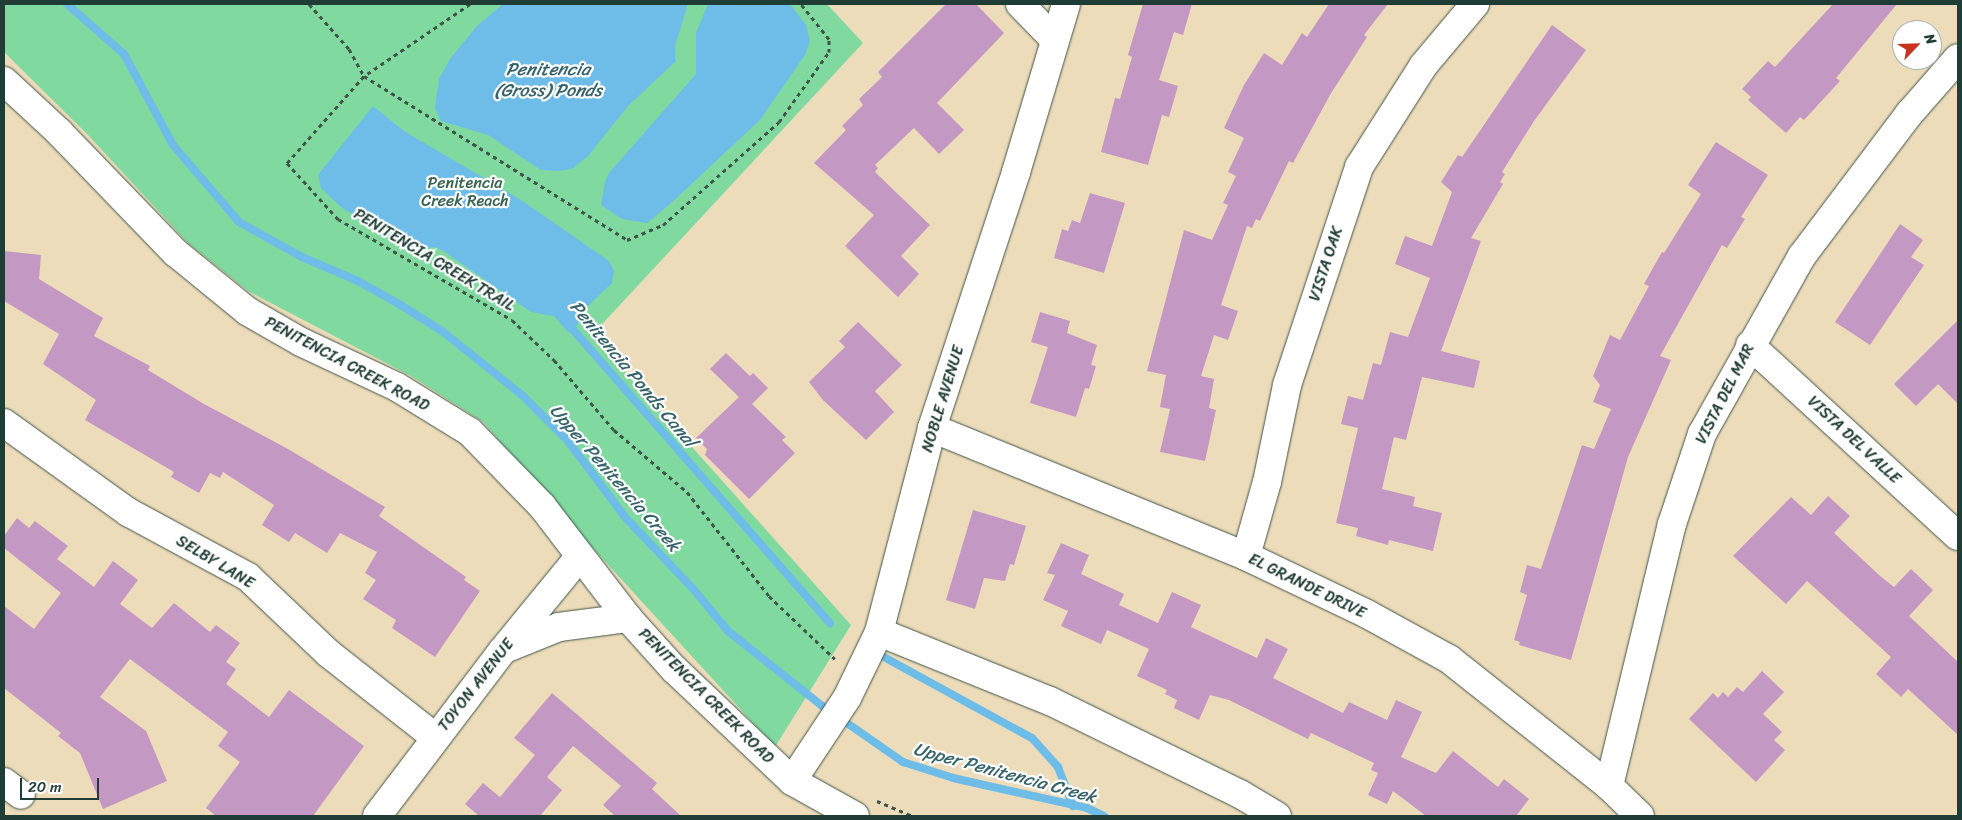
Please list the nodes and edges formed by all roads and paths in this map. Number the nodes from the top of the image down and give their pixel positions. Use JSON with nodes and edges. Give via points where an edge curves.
{"nodes":[{"id":1,"x":309,"y":4,"type":"edge"},
{"id":2,"x":470,"y":4,"type":"edge"},
{"id":3,"x":801,"y":4,"type":"edge"},
{"id":4,"x":1020,"y":4,"type":"edge"},
{"id":5,"x":1066,"y":4,"type":"edge"},
{"id":6,"x":1475,"y":4,"type":"edge"},
{"id":7,"x":1054,"y":40,"type":"junction"},
{"id":8,"x":1958,"y":58,"type":"edge"},
{"id":9,"x":364,"y":76,"type":"junction"},
{"id":10,"x":4,"y":81,"type":"edge"},
{"id":11,"x":1750,"y":345,"type":"junction"},
{"id":12,"x":4,"y":423,"type":"edge"},
{"id":13,"x":932,"y":428,"type":"junction"},
{"id":14,"x":1958,"y":536,"type":"edge"},
{"id":15,"x":1246,"y":556,"type":"junction"},
{"id":16,"x":579,"y":557,"type":"junction"},
{"id":17,"x":628,"y":618,"type":"junction"},
{"id":18,"x":879,"y":632,"type":"junction"},
{"id":19,"x":503,"y":650,"type":"junction"},
{"id":20,"x":852,"y":689,"type":"junction"},
{"id":21,"x":436,"y":738,"type":"junction"},
{"id":22,"x":792,"y":781,"type":"junction"},
{"id":23,"x":1609,"y":786,"type":"junction"},
{"id":24,"x":376,"y":816,"type":"edge"},
{"id":25,"x":855,"y":816,"type":"edge"},
{"id":26,"x":1277,"y":816,"type":"edge"},
{"id":27,"x":1640,"y":816,"type":"edge"}],
"edges":[{"from":1,"to":9,"type":"path","via":[[349,49]]},
{"from":2,"to":9,"type":"path"},
{"from":3,"to":9,"type":"path","via":[[829,39],[829,52],[779,122],[664,225],[627,240]]},
{"from":4,"to":7,"type":"street"},
{"from":5,"to":7,"type":"street","name":"NOBLE AVENUE"},
{"from":6,"to":15,"type":"street","name":"VISTA OAK","via":[[1423,66],[1359,167],[1286,385],[1266,482]]},
{"from":7,"to":13,"type":"street","name":"NOBLE AVENUE","via":[[1016,172]]},
{"from":8,"to":11,"type":"street","name":"VISTA DEL MAR","via":[[1909,114],[1802,256]]},
{"from":9,"to":20,"type":"path","name":"PENITENCIA CREEK TRAIL","via":[[287,163],[338,219],[512,320],[554,360],[614,430],[688,492],[769,596]]},
{"from":10,"to":16,"type":"street","name":"PENITENCIA CREEK ROAD","via":[[60,132],[118,197],[176,253],[247,311],[301,342],[396,387],[470,432],[542,506]]},
{"from":11,"to":14,"type":"street","name":"VISTA DEL VALLE"},
{"from":11,"to":23,"type":"street","name":"VISTA DEL MAR","via":[[1702,434],[1672,524]]},
{"from":12,"to":21,"type":"street","name":"SELBY LANE","via":[[128,512],[248,577],[328,653]]},
{"from":13,"to":15,"type":"street","name":"EL GRANDE DRIVE"},
{"from":13,"to":18,"type":"street","name":"NOBLE AVENUE"},
{"from":15,"to":23,"type":"street","name":"EL GRANDE DRIVE","via":[[1367,614],[1449,659]]},
{"from":16,"to":17,"type":"street","name":"PENITENCIA CREEK ROAD"},
{"from":16,"to":19,"type":"street","name":"TOYON AVENUE"},
{"from":17,"to":19,"type":"street","via":[[559,626]]},
{"from":17,"to":22,"type":"street","name":"PENITENCIA CREEK ROAD","via":[[674,670]]},
{"from":18,"to":20,"type":"street","name":"NOBLE AVENUE"},
{"from":18,"to":26,"type":"street","via":[[1050,701],[1240,794]]},
{"from":19,"to":21,"type":"street","name":"TOYON AVENUE"},
{"from":20,"to":22,"type":"street","name":"NOBLE AVENUE"},
{"from":21,"to":24,"type":"street","name":"TOYON AVENUE"},
{"from":22,"to":25,"type":"street","name":"PENITENCIA CREEK ROAD"},
{"from":23,"to":27,"type":"street","name":"EL GRANDE DRIVE"}]}
